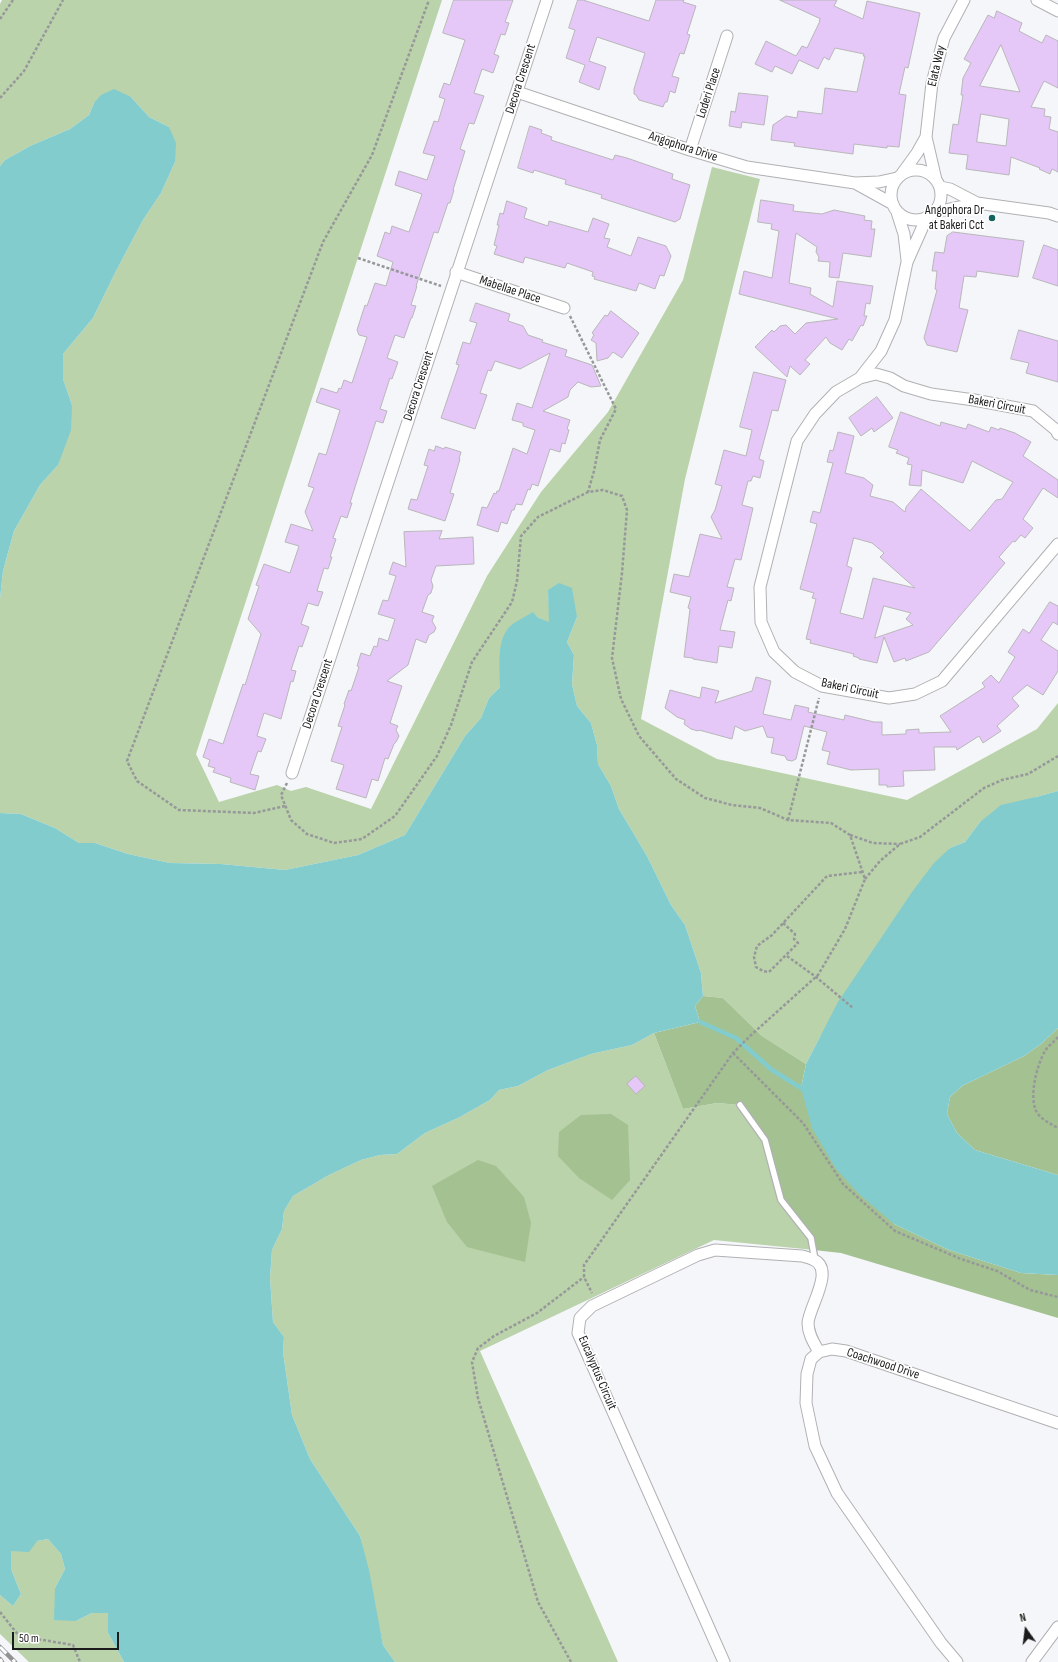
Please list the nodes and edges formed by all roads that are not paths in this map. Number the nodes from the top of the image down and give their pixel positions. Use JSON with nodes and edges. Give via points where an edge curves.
{"nodes":[{"id":1,"x":547,"y":0,"type":"edge"},
{"id":2,"x":964,"y":0,"type":"edge"},
{"id":3,"x":1037,"y":0,"type":"edge"},
{"id":4,"x":1058,"y":11,"type":"edge"},
{"id":5,"x":727,"y":36,"type":"dead end"},
{"id":6,"x":517,"y":92,"type":"junction"},
{"id":7,"x":926,"y":137,"type":"junction"},
{"id":8,"x":690,"y":150,"type":"junction"},
{"id":9,"x":899,"y":177,"type":"junction"},
{"id":10,"x":855,"y":183,"type":"junction"},
{"id":11,"x":938,"y":184,"type":"junction"},
{"id":12,"x":976,"y":202,"type":"junction"},
{"id":13,"x":895,"y":208,"type":"junction"},
{"id":14,"x":936,"y":210,"type":"junction"},
{"id":15,"x":1058,"y":216,"type":"edge"},
{"id":16,"x":927,"y":217,"type":"junction"},
{"id":17,"x":907,"y":262,"type":"junction"},
{"id":18,"x":456,"y":272,"type":"junction"},
{"id":19,"x":564,"y":308,"type":"road end"},
{"id":20,"x":860,"y":378,"type":"junction"},
{"id":21,"x":1058,"y":434,"type":"edge"},
{"id":22,"x":1058,"y":544,"type":"edge"},
{"id":23,"x":292,"y":773,"type":"road end"},
{"id":24,"x":740,"y":1105,"type":"dead end"},
{"id":25,"x":815,"y":1260,"type":"junction"},
{"id":26,"x":819,"y":1352,"type":"junction"},
{"id":27,"x":1058,"y":1423,"type":"edge"},
{"id":28,"x":1058,"y":1627,"type":"edge"},
{"id":29,"x":724,"y":1662,"type":"edge"},
{"id":30,"x":958,"y":1662,"type":"edge"},
{"id":31,"x":1032,"y":1662,"type":"edge"}],
"edges":[{"from":1,"to":6,"type":"street","name":"Decora Crescent"},
{"from":2,"to":7,"type":"street","name":"Elata Way","via":[[944,38],[932,83]]},
{"from":3,"to":4,"type":"street"},
{"from":5,"to":8,"type":"street","name":"Loderi Place"},
{"from":6,"to":8,"type":"street","name":"Angophora Drive"},
{"from":6,"to":18,"type":"street","name":"Decora Crescent"},
{"from":7,"to":9,"type":"street","name":"Elata Way"},
{"from":7,"to":11,"type":"street","name":"Elata Way"},
{"from":8,"to":10,"type":"street","name":"Angophora Drive","via":[[747,167]]},
{"from":9,"to":10,"type":"street","name":"Angophora Drive","via":[[879,182]]},
{"from":9,"to":11,"type":"street","via":[[908,171],[918,170],[927,172]]},
{"from":9,"to":13,"type":"street","via":[[892,186],[891,194]]},
{"from":10,"to":13,"type":"street","name":"Angophora Drive"},
{"from":11,"to":12,"type":"street"},
{"from":11,"to":14,"type":"street","via":[[940,202]]},
{"from":12,"to":14,"type":"street"},
{"from":12,"to":15,"type":"street"},
{"from":13,"to":16,"type":"street","via":[[904,217],[912,220]]},
{"from":13,"to":17,"type":"street","name":"Bakeri Circuit","via":[[904,234]]},
{"from":14,"to":16,"type":"street"},
{"from":16,"to":17,"type":"street","name":"Bakeri Circuit"},
{"from":17,"to":20,"type":"street","name":"Bakeri Circuit","via":[[895,320],[880,351]]},
{"from":18,"to":19,"type":"street","name":"Mabellae Place"},
{"from":18,"to":23,"type":"street","name":"Decora Crescent"},
{"from":20,"to":21,"type":"street","name":"Bakeri Circuit","via":[[876,374],[931,394],[1032,411]]},
{"from":20,"to":22,"type":"street","name":"Bakeri Circuit","via":[[836,392],[815,414],[797,441],[760,587],[761,622],[774,652],[795,672],[822,686],[889,698],[915,694],[942,681]]},
{"from":24,"to":25,"type":"lane","via":[[765,1140],[781,1200],[812,1238]]},
{"from":25,"to":26,"type":"street","via":[[821,1268],[823,1277],[808,1323],[811,1339]]},
{"from":25,"to":29,"type":"street","name":"Eucalyptus Circuit","via":[[802,1256],[715,1250],[698,1255],[592,1306],[580,1318],[578,1333]]},
{"from":26,"to":27,"type":"street","name":"Coachwood Drive","via":[[832,1349],[846,1351]]},
{"from":26,"to":30,"type":"street","via":[[811,1359],[807,1374],[806,1403],[816,1446],[837,1493],[941,1643]]},
{"from":28,"to":31,"type":"street"}]}
